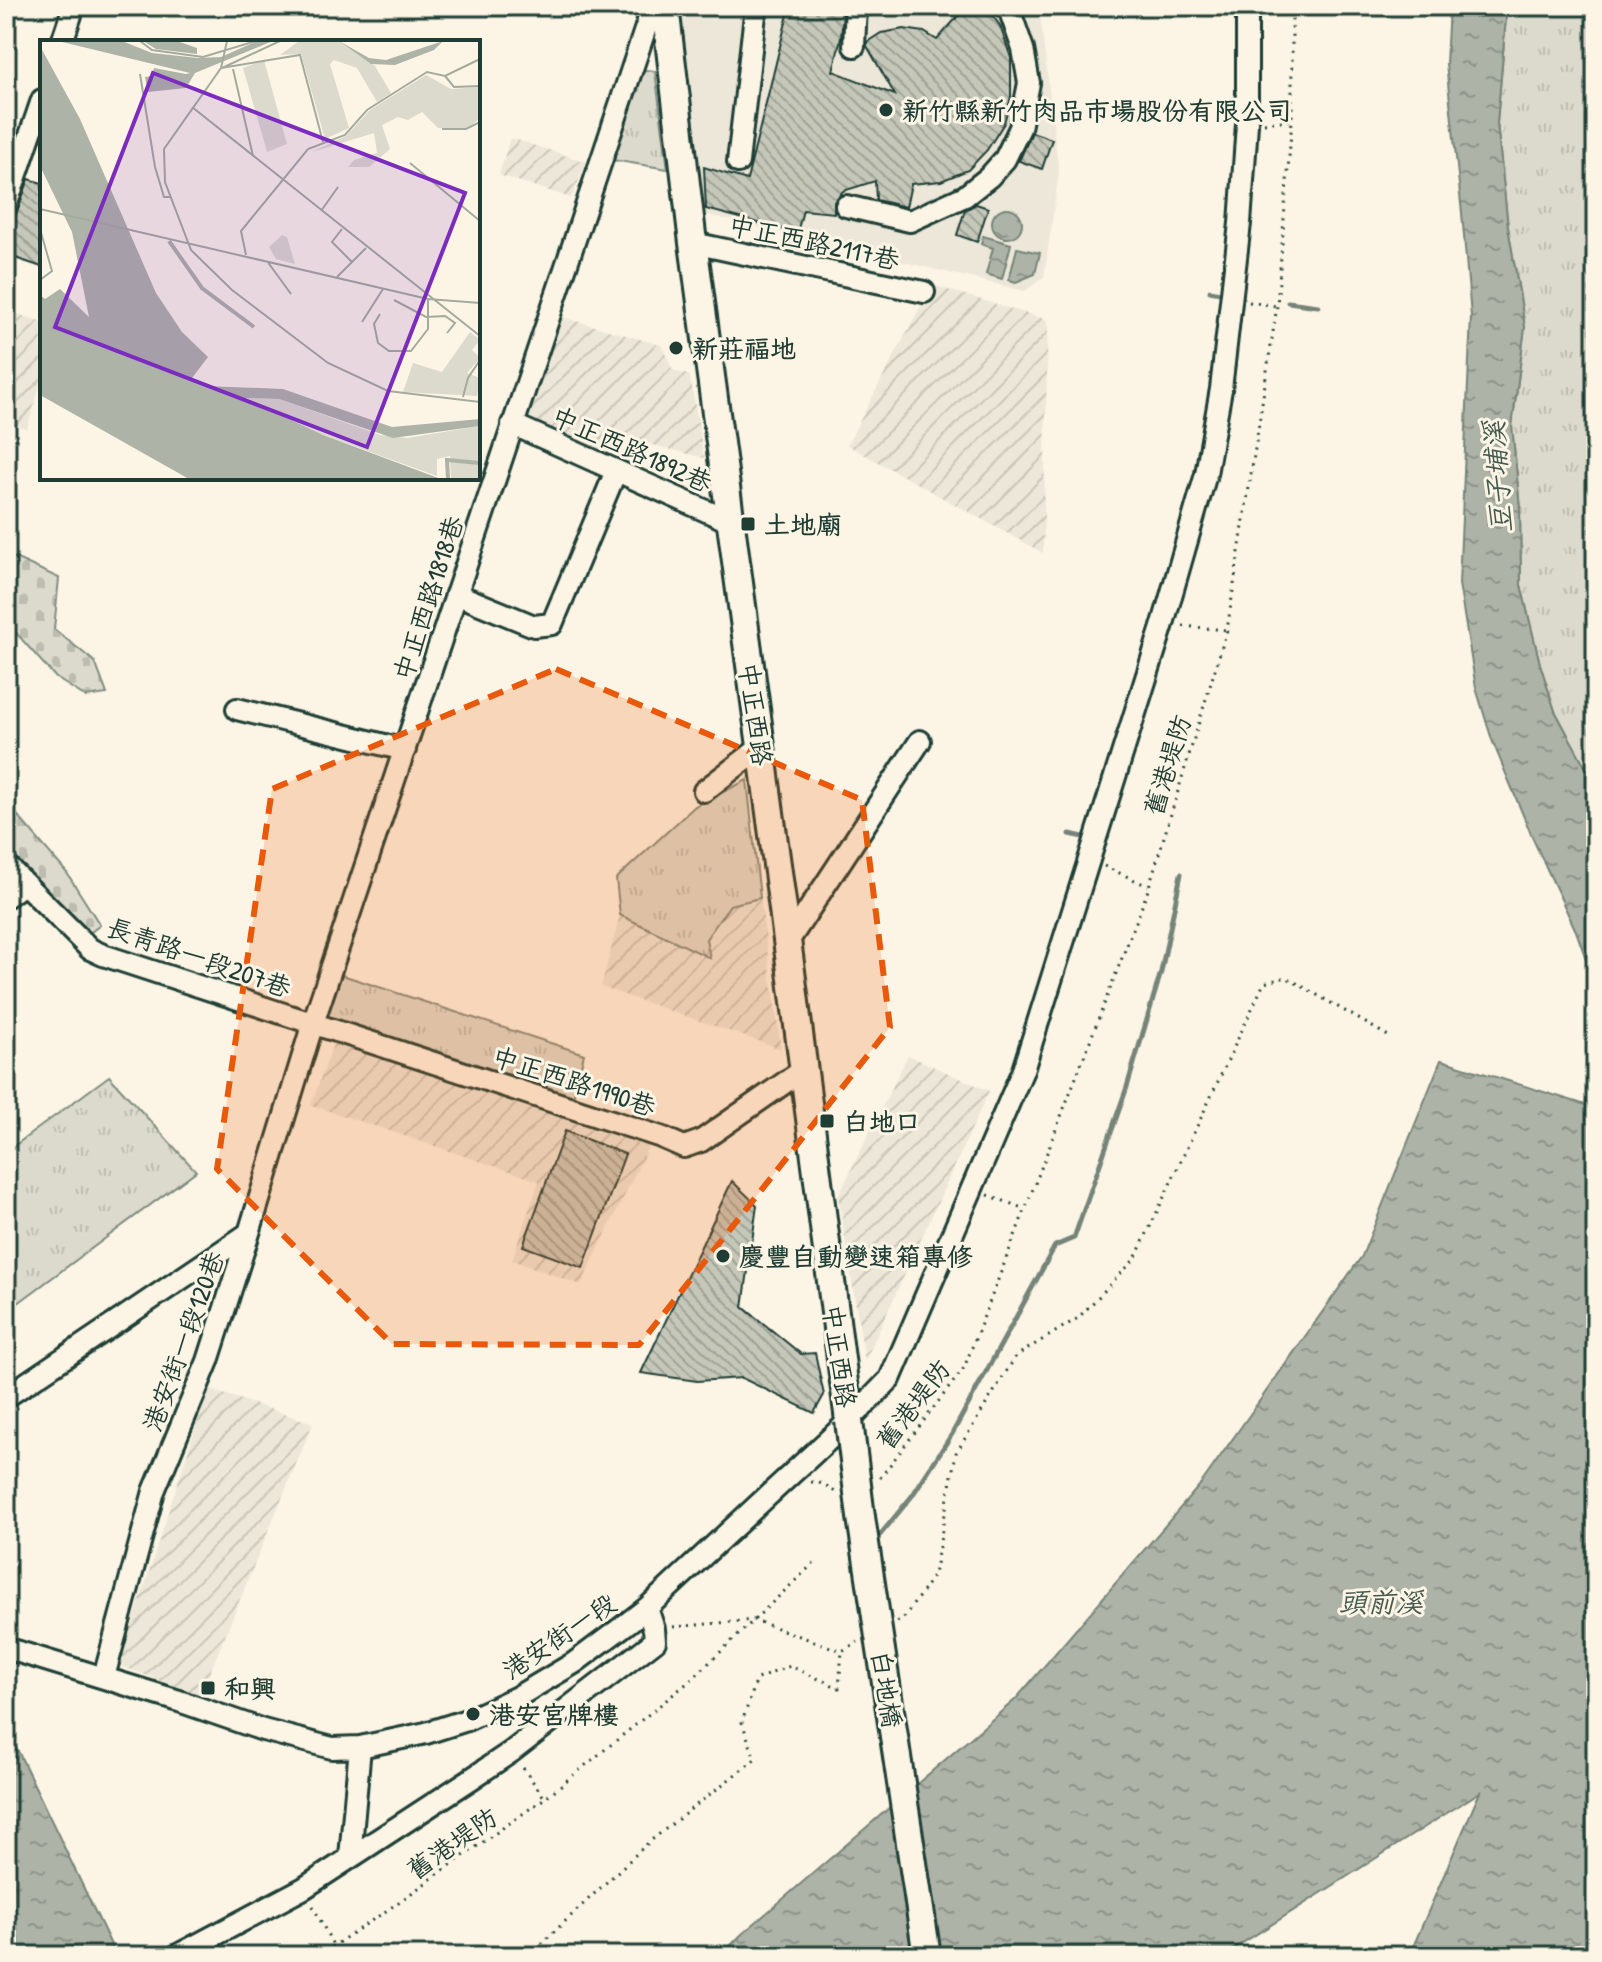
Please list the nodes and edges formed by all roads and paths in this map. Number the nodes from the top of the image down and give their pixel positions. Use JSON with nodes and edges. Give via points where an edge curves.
{"nodes":[{"id":1,"x":74,"y":6,"type":"edge"},
{"id":2,"x":653,"y":6,"type":"edge"},
{"id":3,"x":665,"y":6,"type":"edge"},
{"id":4,"x":756,"y":6,"type":"edge"},
{"id":5,"x":856,"y":6,"type":"edge"},
{"id":6,"x":1008,"y":6,"type":"edge"},
{"id":7,"x":1247,"y":6,"type":"edge"},
{"id":8,"x":1292,"y":6,"type":"edge"},
{"id":9,"x":63,"y":40,"type":"edge"},
{"id":10,"x":854,"y":46,"type":"dead end"},
{"id":11,"x":40,"y":106,"type":"edge"},
{"id":12,"x":1292,"y":120,"type":"junction"},
{"id":13,"x":1247,"y":124,"type":"junction"},
{"id":14,"x":738,"y":162,"type":"dead end"},
{"id":15,"x":6,"y":206,"type":"edge"},
{"id":16,"x":846,"y":206,"type":"dead end"},
{"id":17,"x":693,"y":243,"type":"junction"},
{"id":18,"x":924,"y":292,"type":"dead end"},
{"id":19,"x":1231,"y":299,"type":"junction"},
{"id":20,"x":1277,"y":306,"type":"junction"},
{"id":21,"x":512,"y":424,"type":"junction"},
{"id":22,"x":616,"y":471,"type":"junction"},
{"id":23,"x":731,"y":522,"type":"junction"},
{"id":24,"x":456,"y":594,"type":"junction"},
{"id":25,"x":1163,"y":624,"type":"junction"},
{"id":26,"x":1227,"y":630,"type":"junction"},
{"id":27,"x":237,"y":709,"type":"dead end"},
{"id":28,"x":920,"y":741,"type":"dead end"},
{"id":29,"x":761,"y":747,"type":"junction"},
{"id":30,"x":405,"y":750,"type":"junction"},
{"id":31,"x":704,"y":791,"type":"dead end"},
{"id":32,"x":1090,"y":860,"type":"junction"},
{"id":33,"x":6,"y":865,"type":"edge"},
{"id":34,"x":24,"y":884,"type":"junction"},
{"id":35,"x":1150,"y":887,"type":"junction"},
{"id":36,"x":6,"y":897,"type":"edge"},
{"id":37,"x":787,"y":943,"type":"junction"},
{"id":38,"x":313,"y":1023,"type":"junction"},
{"id":39,"x":1390,"y":1037,"type":"dead end"},
{"id":40,"x":803,"y":1070,"type":"junction"},
{"id":41,"x":973,"y":1189,"type":"junction"},
{"id":42,"x":1025,"y":1209,"type":"junction"},
{"id":43,"x":249,"y":1233,"type":"junction"},
{"id":44,"x":6,"y":1397,"type":"edge"},
{"id":45,"x":849,"y":1421,"type":"junction"},
{"id":46,"x":880,"y":1478,"type":"dead end"},
{"id":47,"x":817,"y":1560,"type":"dead end"},
{"id":48,"x":647,"y":1608,"type":"junction"},
{"id":49,"x":754,"y":1620,"type":"junction"},
{"id":50,"x":891,"y":1626,"type":"dead end"},
{"id":51,"x":654,"y":1629,"type":"junction"},
{"id":52,"x":866,"y":1638,"type":"dead end"},
{"id":53,"x":6,"y":1648,"type":"edge"},
{"id":54,"x":842,"y":1651,"type":"junction"},
{"id":55,"x":104,"y":1677,"type":"junction"},
{"id":56,"x":360,"y":1747,"type":"junction"},
{"id":57,"x":511,"y":1752,"type":"junction"},
{"id":58,"x":545,"y":1798,"type":"junction"},
{"id":59,"x":350,"y":1857,"type":"junction"},
{"id":60,"x":304,"y":1888,"type":"junction"},
{"id":61,"x":334,"y":1947,"type":"junction"},
{"id":62,"x":176,"y":1956,"type":"edge"},
{"id":63,"x":318,"y":1956,"type":"edge"},
{"id":64,"x":521,"y":1956,"type":"edge"},
{"id":65,"x":927,"y":1956,"type":"edge"}],
"edges":[{"from":1,"to":9,"type":"street"},
{"from":2,"to":21,"type":"street","name":"中正西路1818巷"},
{"from":3,"to":17,"type":"main road","name":"中正西路"},
{"from":4,"to":14,"type":"street"},
{"from":5,"to":10,"type":"street"},
{"from":6,"to":16,"type":"street","via":[[1029,83],[1020,128],[1005,159],[965,196],[910,221]]},
{"from":7,"to":13,"type":"street","name":"港安街一段"},
{"from":8,"to":12,"type":"path","name":"舊港堤防"},
{"from":11,"to":15,"type":"street"},
{"from":12,"to":13,"type":"path"},
{"from":12,"to":20,"type":"path","name":"舊港堤防"},
{"from":13,"to":19,"type":"street","name":"港安街一段"},
{"from":17,"to":18,"type":"street","name":"中正西路2117巷"},
{"from":17,"to":23,"type":"main road","name":"中正西路"},
{"from":19,"to":20,"type":"path"},
{"from":19,"to":25,"type":"street","name":"港安街一段","via":[[1206,474]]},
{"from":20,"to":26,"type":"path","name":"舊港堤防"},
{"from":21,"to":22,"type":"street","name":"中正西路1892巷"},
{"from":21,"to":24,"type":"street","name":"中正西路1818巷"},
{"from":22,"to":23,"type":"street","name":"中正西路1892巷"},
{"from":22,"to":24,"type":"street","via":[[552,624],[534,626]]},
{"from":23,"to":29,"type":"main road","name":"中正西路"},
{"from":24,"to":30,"type":"street","name":"中正西路1818巷"},
{"from":25,"to":26,"type":"path"},
{"from":25,"to":32,"type":"street","name":"港安街一段"},
{"from":26,"to":35,"type":"path","name":"舊港堤防"},
{"from":27,"to":30,"type":"street"},
{"from":28,"to":37,"type":"street"},
{"from":29,"to":31,"type":"street"},
{"from":29,"to":37,"type":"main road","name":"中正西路"},
{"from":30,"to":38,"type":"street","name":"中正西路1818巷"},
{"from":32,"to":35,"type":"path"},
{"from":32,"to":41,"type":"street","name":"港安街一段","via":[[1023,1070]]},
{"from":33,"to":34,"type":"street","name":"長青路一段207巷"},
{"from":34,"to":36,"type":"street"},
{"from":34,"to":38,"type":"street","name":"長青路一段207巷","via":[[90,949]]},
{"from":35,"to":42,"type":"path","name":"舊港堤防"},
{"from":37,"to":40,"type":"main road","name":"中正西路"},
{"from":38,"to":40,"type":"street","name":"中正西路1990巷","via":[[684,1147],[701,1141]]},
{"from":38,"to":43,"type":"street","name":"港安街一段120巷"},
{"from":39,"to":50,"type":"path","via":[[1286,977],[1264,983],[1135,1259],[1078,1318],[1016,1356],[956,1453],[934,1575],[903,1619]]},
{"from":40,"to":45,"type":"main road","name":"中正西路"},
{"from":41,"to":42,"type":"path"},
{"from":41,"to":45,"type":"street","name":"港安街一段","via":[[890,1379]]},
{"from":42,"to":46,"type":"path","name":"舊港堤防","via":[[964,1368]]},
{"from":43,"to":44,"type":"street"},
{"from":43,"to":55,"type":"street","name":"港安街一段120巷","via":[[208,1361],[154,1491]]},
{"from":45,"to":48,"type":"street","name":"港安街一段"},
{"from":45,"to":65,"type":"main road","name":"白地橋","bridge":true},
{"from":47,"to":49,"type":"path","name":"舊港堤防"},
{"from":48,"to":51,"type":"street"},
{"from":48,"to":56,"type":"street","name":"港安街一段","via":[[574,1663],[517,1697],[467,1720]]},
{"from":49,"to":51,"type":"path"},
{"from":49,"to":54,"type":"path"},
{"from":49,"to":58,"type":"path","name":"舊港堤防","via":[[691,1680]]},
{"from":51,"to":57,"type":"street","via":[[655,1641]]},
{"from":52,"to":54,"type":"path"},
{"from":53,"to":55,"type":"street","name":"港安街一段"},
{"from":54,"to":64,"type":"path","via":[[839,1688],[790,1666],[757,1679],[742,1722],[755,1759],[649,1842],[539,1946]]},
{"from":55,"to":56,"type":"street","name":"港安街一段","via":[[263,1730],[332,1748]]},
{"from":56,"to":59,"type":"street"},
{"from":57,"to":58,"type":"path"},
{"from":57,"to":59,"type":"street"},
{"from":58,"to":61,"type":"path","name":"舊港堤防"},
{"from":59,"to":60,"type":"street"},
{"from":60,"to":61,"type":"path"},
{"from":60,"to":62,"type":"street"},
{"from":61,"to":63,"type":"path","name":"舊港堤防"}]}
